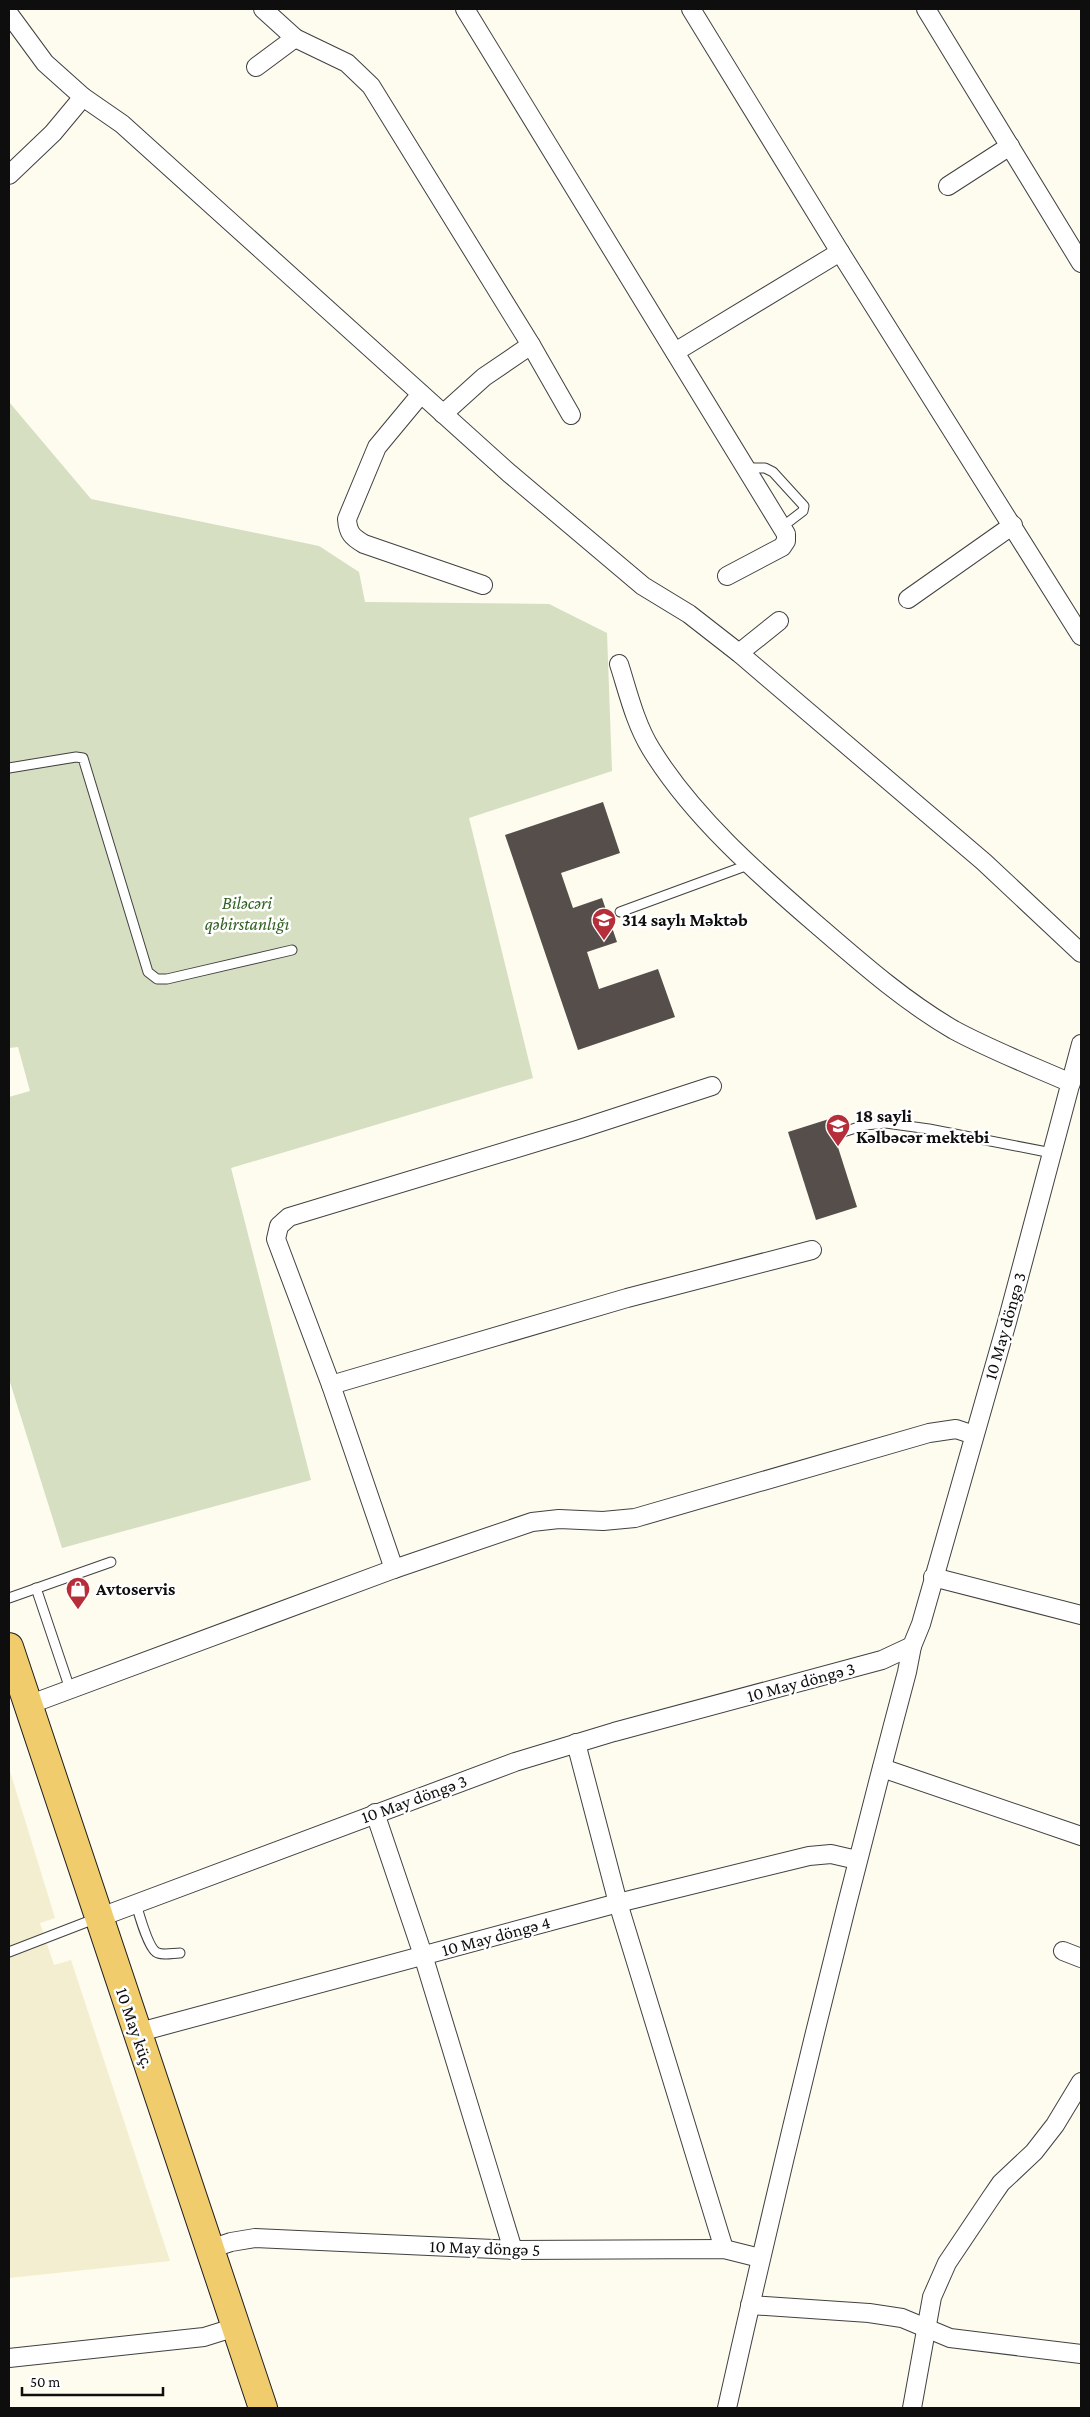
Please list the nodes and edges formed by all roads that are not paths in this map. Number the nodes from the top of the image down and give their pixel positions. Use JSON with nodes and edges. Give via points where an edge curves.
{"nodes":[{"id":1,"x":263,"y":9,"type":"edge"},
{"id":2,"x":464,"y":9,"type":"edge"},
{"id":3,"x":691,"y":9,"type":"edge"},
{"id":4,"x":926,"y":9,"type":"edge"},
{"id":5,"x":9,"y":14,"type":"edge"},
{"id":6,"x":295,"y":38,"type":"junction"},
{"id":7,"x":256,"y":67,"type":"dead end"},
{"id":8,"x":84,"y":97,"type":"junction"},
{"id":9,"x":1010,"y":146,"type":"junction"},
{"id":10,"x":9,"y":175,"type":"edge"},
{"id":11,"x":948,"y":186,"type":"dead end"},
{"id":12,"x":840,"y":252,"type":"junction"},
{"id":13,"x":1081,"y":263,"type":"edge"},
{"id":14,"x":531,"y":345,"type":"junction"},
{"id":15,"x":674,"y":352,"type":"junction"},
{"id":16,"x":421,"y":394,"type":"junction"},
{"id":17,"x":443,"y":414,"type":"junction"},
{"id":18,"x":571,"y":415,"type":"dead end"},
{"id":19,"x":746,"y":468,"type":"junction"},
{"id":20,"x":1013,"y":525,"type":"junction"},
{"id":21,"x":782,"y":527,"type":"junction"},
{"id":22,"x":727,"y":576,"type":"dead end"},
{"id":23,"x":483,"y":585,"type":"dead end"},
{"id":24,"x":908,"y":599,"type":"dead end"},
{"id":25,"x":779,"y":621,"type":"dead end"},
{"id":26,"x":1081,"y":636,"type":"edge"},
{"id":27,"x":739,"y":653,"type":"junction"},
{"id":28,"x":619,"y":664,"type":"dead end"},
{"id":29,"x":9,"y":768,"type":"edge"},
{"id":30,"x":748,"y":865,"type":"junction"},
{"id":31,"x":620,"y":912,"type":"dead end"},
{"id":32,"x":292,"y":950,"type":"dead end"},
{"id":33,"x":1081,"y":953,"type":"edge"},
{"id":34,"x":1081,"y":1044,"type":"edge"},
{"id":35,"x":1071,"y":1083,"type":"junction"},
{"id":36,"x":712,"y":1086,"type":"dead end"},
{"id":37,"x":840,"y":1134,"type":"dead end"},
{"id":38,"x":1052,"y":1153,"type":"junction"},
{"id":39,"x":812,"y":1250,"type":"dead end"},
{"id":40,"x":331,"y":1385,"type":"junction"},
{"id":41,"x":974,"y":1435,"type":"junction"},
{"id":42,"x":111,"y":1562,"type":"dead end"},
{"id":43,"x":394,"y":1569,"type":"junction"},
{"id":44,"x":934,"y":1577,"type":"junction"},
{"id":45,"x":36,"y":1588,"type":"junction"},
{"id":46,"x":9,"y":1598,"type":"edge"},
{"id":47,"x":1081,"y":1615,"type":"edge"},
{"id":48,"x":912,"y":1646,"type":"junction"},
{"id":49,"x":9,"y":1648,"type":"edge"},
{"id":50,"x":70,"y":1690,"type":"junction"},
{"id":51,"x":28,"y":1705,"type":"junction"},
{"id":52,"x":576,"y":1743,"type":"junction"},
{"id":53,"x":882,"y":1768,"type":"junction"},
{"id":54,"x":375,"y":1813,"type":"junction"},
{"id":55,"x":1081,"y":1836,"type":"edge"},
{"id":56,"x":857,"y":1860,"type":"junction"},
{"id":57,"x":618,"y":1903,"type":"junction"},
{"id":58,"x":136,"y":1904,"type":"junction"},
{"id":59,"x":98,"y":1918,"type":"junction"},
{"id":60,"x":1063,"y":1951,"type":"dead end"},
{"id":61,"x":9,"y":1952,"type":"edge"},
{"id":62,"x":180,"y":1953,"type":"dead end"},
{"id":63,"x":423,"y":1956,"type":"junction"},
{"id":64,"x":1081,"y":1958,"type":"edge"},
{"id":65,"x":136,"y":2033,"type":"junction"},
{"id":66,"x":1081,"y":2082,"type":"edge"},
{"id":67,"x":724,"y":2249,"type":"junction"},
{"id":68,"x":210,"y":2250,"type":"junction"},
{"id":69,"x":513,"y":2250,"type":"junction"},
{"id":70,"x":760,"y":2258,"type":"junction"},
{"id":71,"x":750,"y":2305,"type":"junction"},
{"id":72,"x":236,"y":2327,"type":"junction"},
{"id":73,"x":926,"y":2328,"type":"junction"},
{"id":74,"x":1081,"y":2354,"type":"edge"},
{"id":75,"x":9,"y":2358,"type":"edge"},
{"id":76,"x":263,"y":2408,"type":"edge"},
{"id":77,"x":727,"y":2408,"type":"edge"},
{"id":78,"x":912,"y":2408,"type":"edge"}],
"edges":[{"from":1,"to":6,"type":"street"},
{"from":2,"to":15,"type":"street"},
{"from":3,"to":12,"type":"street"},
{"from":4,"to":9,"type":"street"},
{"from":5,"to":8,"type":"street","via":[[45,62]]},
{"from":6,"to":7,"type":"street"},
{"from":6,"to":14,"type":"street","via":[[347,63],[371,86]]},
{"from":8,"to":10,"type":"street","via":[[53,133]]},
{"from":8,"to":16,"type":"street","via":[[122,124]]},
{"from":9,"to":11,"type":"street"},
{"from":9,"to":13,"type":"street"},
{"from":12,"to":15,"type":"street"},
{"from":12,"to":20,"type":"street"},
{"from":14,"to":17,"type":"street","via":[[484,378]]},
{"from":14,"to":18,"type":"street"},
{"from":15,"to":19,"type":"street"},
{"from":16,"to":17,"type":"street"},
{"from":16,"to":23,"type":"street","via":[[377,448],[347,519],[348,531],[364,544]]},
{"from":17,"to":27,"type":"street","via":[[643,586],[689,614]]},
{"from":19,"to":21,"type":"street"},
{"from":19,"to":21,"type":"lane","via":[[765,468],[773,472],[804,506],[803,511]]},
{"from":20,"to":24,"type":"street"},
{"from":20,"to":26,"type":"street"},
{"from":21,"to":22,"type":"street","via":[[786,534],[782,548]]},
{"from":25,"to":27,"type":"street"},
{"from":27,"to":33,"type":"street","via":[[984,862]]},
{"from":28,"to":30,"type":"street","via":[[640,728],[651,749],[704,818]]},
{"from":29,"to":32,"type":"lane","via":[[83,758],[148,972],[157,979]]},
{"from":30,"to":31,"type":"lane"},
{"from":30,"to":35,"type":"street","via":[[905,998],[954,1030]]},
{"from":34,"to":35,"type":"street","name":"10 May döngə 3"},
{"from":35,"to":38,"type":"street","name":"10 May döngə 3"},
{"from":36,"to":40,"type":"street","via":[[289,1217],[279,1226],[276,1238]]},
{"from":37,"to":38,"type":"lane","via":[[865,1125],[886,1123]]},
{"from":38,"to":41,"type":"street","name":"10 May döngə 3"},
{"from":39,"to":40,"type":"street","via":[[626,1298]]},
{"from":40,"to":43,"type":"street"},
{"from":41,"to":43,"type":"street","via":[[956,1430],[929,1433],[635,1518],[532,1522]]},
{"from":41,"to":44,"type":"street","name":"10 May döngə 3"},
{"from":42,"to":45,"type":"lane"},
{"from":43,"to":50,"type":"street"},
{"from":44,"to":47,"type":"street"},
{"from":44,"to":48,"type":"street","name":"10 May döngə 3"},
{"from":45,"to":46,"type":"lane"},
{"from":45,"to":50,"type":"lane"},
{"from":48,"to":52,"type":"street","name":"10 May döngə 3","via":[[882,1660]]},
{"from":48,"to":53,"type":"street"},
{"from":49,"to":51,"type":"main road","name":"10 May küç."},
{"from":50,"to":51,"type":"street"},
{"from":51,"to":59,"type":"main road","name":"10 May küç."},
{"from":52,"to":54,"type":"street","name":"10 May döngə 3"},
{"from":52,"to":57,"type":"street"},
{"from":53,"to":55,"type":"street"},
{"from":53,"to":56,"type":"street"},
{"from":54,"to":58,"type":"street","name":"10 May döngə 3"},
{"from":54,"to":63,"type":"street"},
{"from":56,"to":57,"type":"street","name":"10 May döngə 4","via":[[831,1854],[809,1856]]},
{"from":56,"to":70,"type":"street"},
{"from":57,"to":63,"type":"street","name":"10 May döngə 4"},
{"from":57,"to":67,"type":"street"},
{"from":58,"to":59,"type":"street","name":"10 May döngə 3"},
{"from":58,"to":62,"type":"lane","via":[[155,1952]]},
{"from":59,"to":61,"type":"lane"},
{"from":59,"to":65,"type":"main road","name":"10 May küç."},
{"from":60,"to":64,"type":"street"},
{"from":63,"to":65,"type":"street","name":"10 May döngə 4"},
{"from":63,"to":69,"type":"street"},
{"from":65,"to":68,"type":"main road","name":"10 May küç."},
{"from":66,"to":73,"type":"street","via":[[1055,2125],[990,2198],[947,2263],[932,2297]]},
{"from":67,"to":69,"type":"street","name":"10 May döngə 5"},
{"from":67,"to":70,"type":"street","name":"10 May döngə 5"},
{"from":68,"to":69,"type":"street","name":"10 May döngə 5","via":[[256,2238]]},
{"from":68,"to":72,"type":"main road","name":"10 May küç."},
{"from":70,"to":71,"type":"street"},
{"from":71,"to":73,"type":"street","via":[[869,2313],[902,2318]]},
{"from":71,"to":77,"type":"street"},
{"from":72,"to":75,"type":"street","via":[[195,2339]]},
{"from":72,"to":76,"type":"main road","name":"10 May küç."},
{"from":73,"to":74,"type":"street","via":[[950,2338],[984,2344]]},
{"from":73,"to":78,"type":"street"}]}
